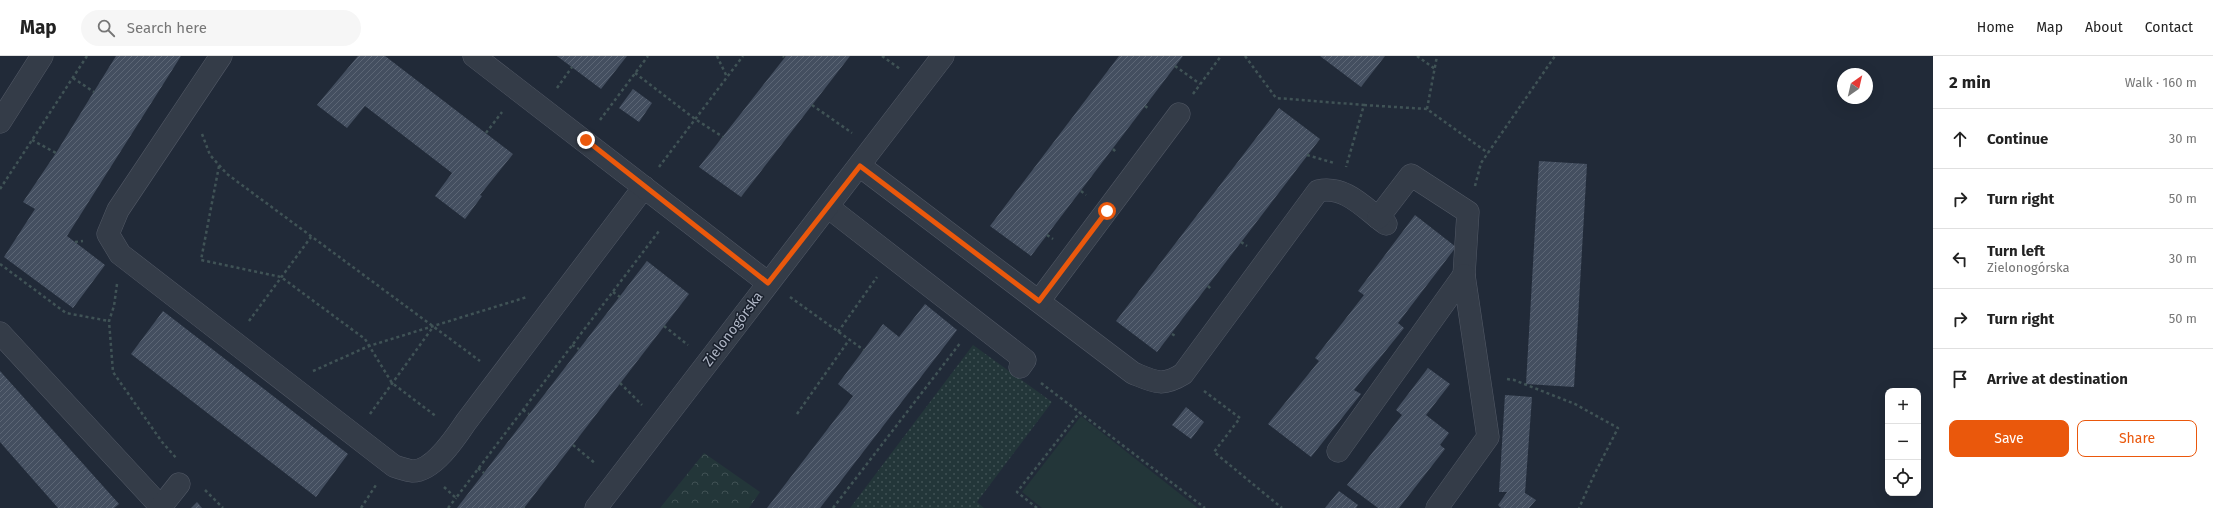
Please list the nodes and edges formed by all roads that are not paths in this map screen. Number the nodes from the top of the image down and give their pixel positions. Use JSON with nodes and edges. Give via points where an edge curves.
{"nodes":[{"id":1,"x":42,"y":56,"type":"edge"},
{"id":2,"x":221,"y":56,"type":"edge"},
{"id":3,"x":474,"y":56,"type":"edge"},
{"id":4,"x":943,"y":56,"type":"edge"},
{"id":5,"x":1179,"y":114,"type":"road end"},
{"id":6,"x":0,"y":122,"type":"edge"},
{"id":7,"x":860,"y":166,"type":"junction"},
{"id":8,"x":644,"y":187,"type":"junction"},
{"id":9,"x":828,"y":207,"type":"junction"},
{"id":10,"x":1464,"y":275,"type":"junction"},
{"id":11,"x":768,"y":283,"type":"junction"},
{"id":12,"x":1039,"y":301,"type":"junction"},
{"id":13,"x":0,"y":332,"type":"edge"},
{"id":14,"x":1020,"y":367,"type":"road end"},
{"id":15,"x":1338,"y":451,"type":"dead end"},
{"id":16,"x":180,"y":474,"type":"road end"},
{"id":17,"x":161,"y":507,"type":"edge"},
{"id":18,"x":596,"y":508,"type":"edge"},
{"id":19,"x":1437,"y":508,"type":"edge"}],
"edges":[{"from":1,"to":6,"type":"street"},
{"from":2,"to":8,"type":"street","via":[[118,210],[108,234],[120,254],[394,466],[414,471],[432,463],[450,446]]},
{"from":3,"to":8,"type":"street"},
{"from":4,"to":7,"type":"street","name":"Zielonogórska"},
{"from":5,"to":12,"type":"street"},
{"from":7,"to":9,"type":"street","name":"Zielonogórska"},
{"from":7,"to":12,"type":"street"},
{"from":8,"to":11,"type":"street"},
{"from":9,"to":11,"type":"street","name":"Zielonogórska"},
{"from":9,"to":14,"type":"street","via":[[1025,360]]},
{"from":10,"to":12,"type":"street","via":[[1468,212],[1411,175],[1382,221],[1351,197],[1328,189],[1318,191],[1183,374],[1169,382],[1157,382],[1133,373]]},
{"from":10,"to":15,"type":"street"},
{"from":10,"to":19,"type":"street","via":[[1488,436]]},
{"from":11,"to":18,"type":"street","name":"Zielonogórska"},
{"from":13,"to":17,"type":"street"},
{"from":16,"to":17,"type":"street"}]}
